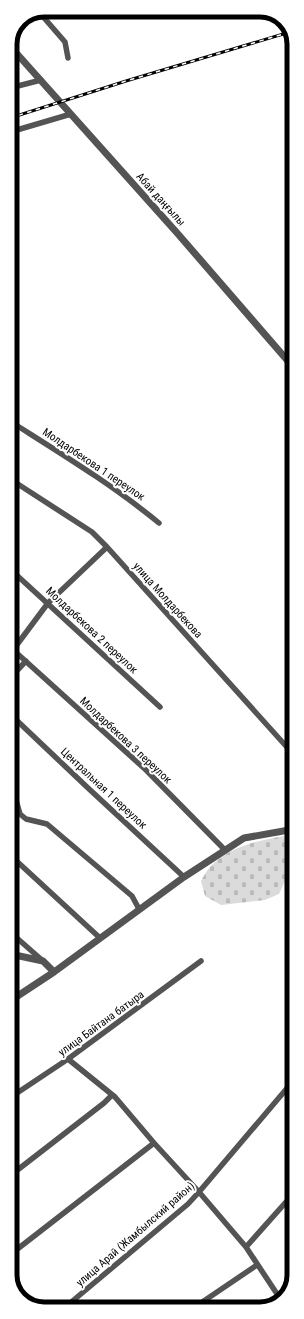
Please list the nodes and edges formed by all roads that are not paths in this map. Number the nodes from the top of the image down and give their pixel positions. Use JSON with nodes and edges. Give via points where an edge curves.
{"nodes":[{"id":1,"x":43,"y":17,"type":"edge"},
{"id":2,"x":17,"y":54,"type":"edge"},
{"id":3,"x":68,"y":58,"type":"dead end"},
{"id":4,"x":41,"y":80,"type":"junction"},
{"id":5,"x":17,"y":86,"type":"edge"},
{"id":6,"x":71,"y":114,"type":"junction"},
{"id":7,"x":17,"y":130,"type":"edge"},
{"id":8,"x":287,"y":360,"type":"edge"},
{"id":9,"x":17,"y":426,"type":"edge"},
{"id":10,"x":17,"y":484,"type":"edge"},
{"id":11,"x":159,"y":523,"type":"dead end"},
{"id":12,"x":107,"y":547,"type":"junction"},
{"id":13,"x":17,"y":575,"type":"edge"},
{"id":14,"x":48,"y":603,"type":"junction"},
{"id":15,"x":17,"y":642,"type":"edge"},
{"id":16,"x":17,"y":653,"type":"edge"},
{"id":17,"x":26,"y":661,"type":"junction"},
{"id":18,"x":17,"y":671,"type":"edge"},
{"id":19,"x":160,"y":707,"type":"dead end"},
{"id":20,"x":17,"y":721,"type":"edge"},
{"id":21,"x":287,"y":747,"type":"edge"},
{"id":22,"x":17,"y":804,"type":"edge"},
{"id":23,"x":287,"y":830,"type":"edge"},
{"id":24,"x":225,"y":850,"type":"junction"},
{"id":25,"x":17,"y":861,"type":"edge"},
{"id":26,"x":184,"y":877,"type":"junction"},
{"id":27,"x":139,"y":909,"type":"junction"},
{"id":28,"x":17,"y":938,"type":"edge"},
{"id":29,"x":100,"y":938,"type":"junction"},
{"id":30,"x":17,"y":955,"type":"edge"},
{"id":31,"x":43,"y":961,"type":"junction"},
{"id":32,"x":201,"y":962,"type":"dead end"},
{"id":33,"x":54,"y":972,"type":"junction"},
{"id":34,"x":17,"y":996,"type":"edge"},
{"id":35,"x":68,"y":1059,"type":"junction"},
{"id":36,"x":287,"y":1088,"type":"edge"},
{"id":37,"x":17,"y":1093,"type":"edge"},
{"id":38,"x":112,"y":1095,"type":"junction"},
{"id":39,"x":154,"y":1143,"type":"junction"},
{"id":40,"x":17,"y":1170,"type":"edge"},
{"id":41,"x":199,"y":1192,"type":"junction"},
{"id":42,"x":287,"y":1201,"type":"edge"},
{"id":43,"x":246,"y":1247,"type":"junction"},
{"id":44,"x":17,"y":1249,"type":"edge"},
{"id":45,"x":257,"y":1266,"type":"junction"},
{"id":46,"x":278,"y":1295,"type":"edge"},
{"id":47,"x":71,"y":1302,"type":"edge"},
{"id":48,"x":201,"y":1302,"type":"edge"}],
"edges":[{"from":1,"to":3,"type":"street","via":[[65,42]]},
{"from":2,"to":4,"type":"street","name":"Абай даңғылы"},
{"from":4,"to":5,"type":"street"},
{"from":4,"to":6,"type":"street","name":"Абай даңғылы"},
{"from":6,"to":7,"type":"street"},
{"from":6,"to":8,"type":"street","name":"Абай даңғылы"},
{"from":9,"to":11,"type":"street","name":"Молдарбекова 1 переулок","via":[[130,499]]},
{"from":10,"to":12,"type":"street","name":"улица Молдарбекова","via":[[92,532]]},
{"from":12,"to":14,"type":"street"},
{"from":12,"to":21,"type":"street","name":"улица Молдарбекова"},
{"from":13,"to":14,"type":"street","name":"Молдарбекова 2 переулок"},
{"from":14,"to":15,"type":"street"},
{"from":14,"to":19,"type":"street","name":"Молдарбекова 2 переулок"},
{"from":16,"to":17,"type":"street","name":"Молдарбекова 3 переулок"},
{"from":17,"to":18,"type":"street"},
{"from":17,"to":24,"type":"street","name":"Молдарбекова 3 переулок","via":[[146,770]]},
{"from":20,"to":26,"type":"street","name":"Центральная 1 переулок"},
{"from":22,"to":27,"type":"street","via":[[20,814],[26,819],[47,824],[132,896]]},
{"from":23,"to":24,"type":"street","via":[[244,838]]},
{"from":24,"to":26,"type":"street"},
{"from":25,"to":29,"type":"street"},
{"from":26,"to":27,"type":"street"},
{"from":27,"to":29,"type":"street"},
{"from":28,"to":31,"type":"street"},
{"from":29,"to":33,"type":"street"},
{"from":30,"to":31,"type":"street"},
{"from":31,"to":33,"type":"street"},
{"from":32,"to":35,"type":"street","name":"улица Байтана батыра"},
{"from":33,"to":34,"type":"street"},
{"from":35,"to":37,"type":"street","name":"улица Байтана батыра"},
{"from":35,"to":38,"type":"street"},
{"from":36,"to":41,"type":"street","name":"улица Арай (Жамбылский район)"},
{"from":38,"to":39,"type":"street"},
{"from":38,"to":40,"type":"street","via":[[104,1104]]},
{"from":39,"to":41,"type":"street"},
{"from":39,"to":44,"type":"street"},
{"from":41,"to":43,"type":"street"},
{"from":41,"to":47,"type":"street","name":"улица Арай (Жамбылский район)"},
{"from":42,"to":43,"type":"street"},
{"from":43,"to":45,"type":"street"},
{"from":45,"to":46,"type":"street"},
{"from":45,"to":48,"type":"street"}]}
